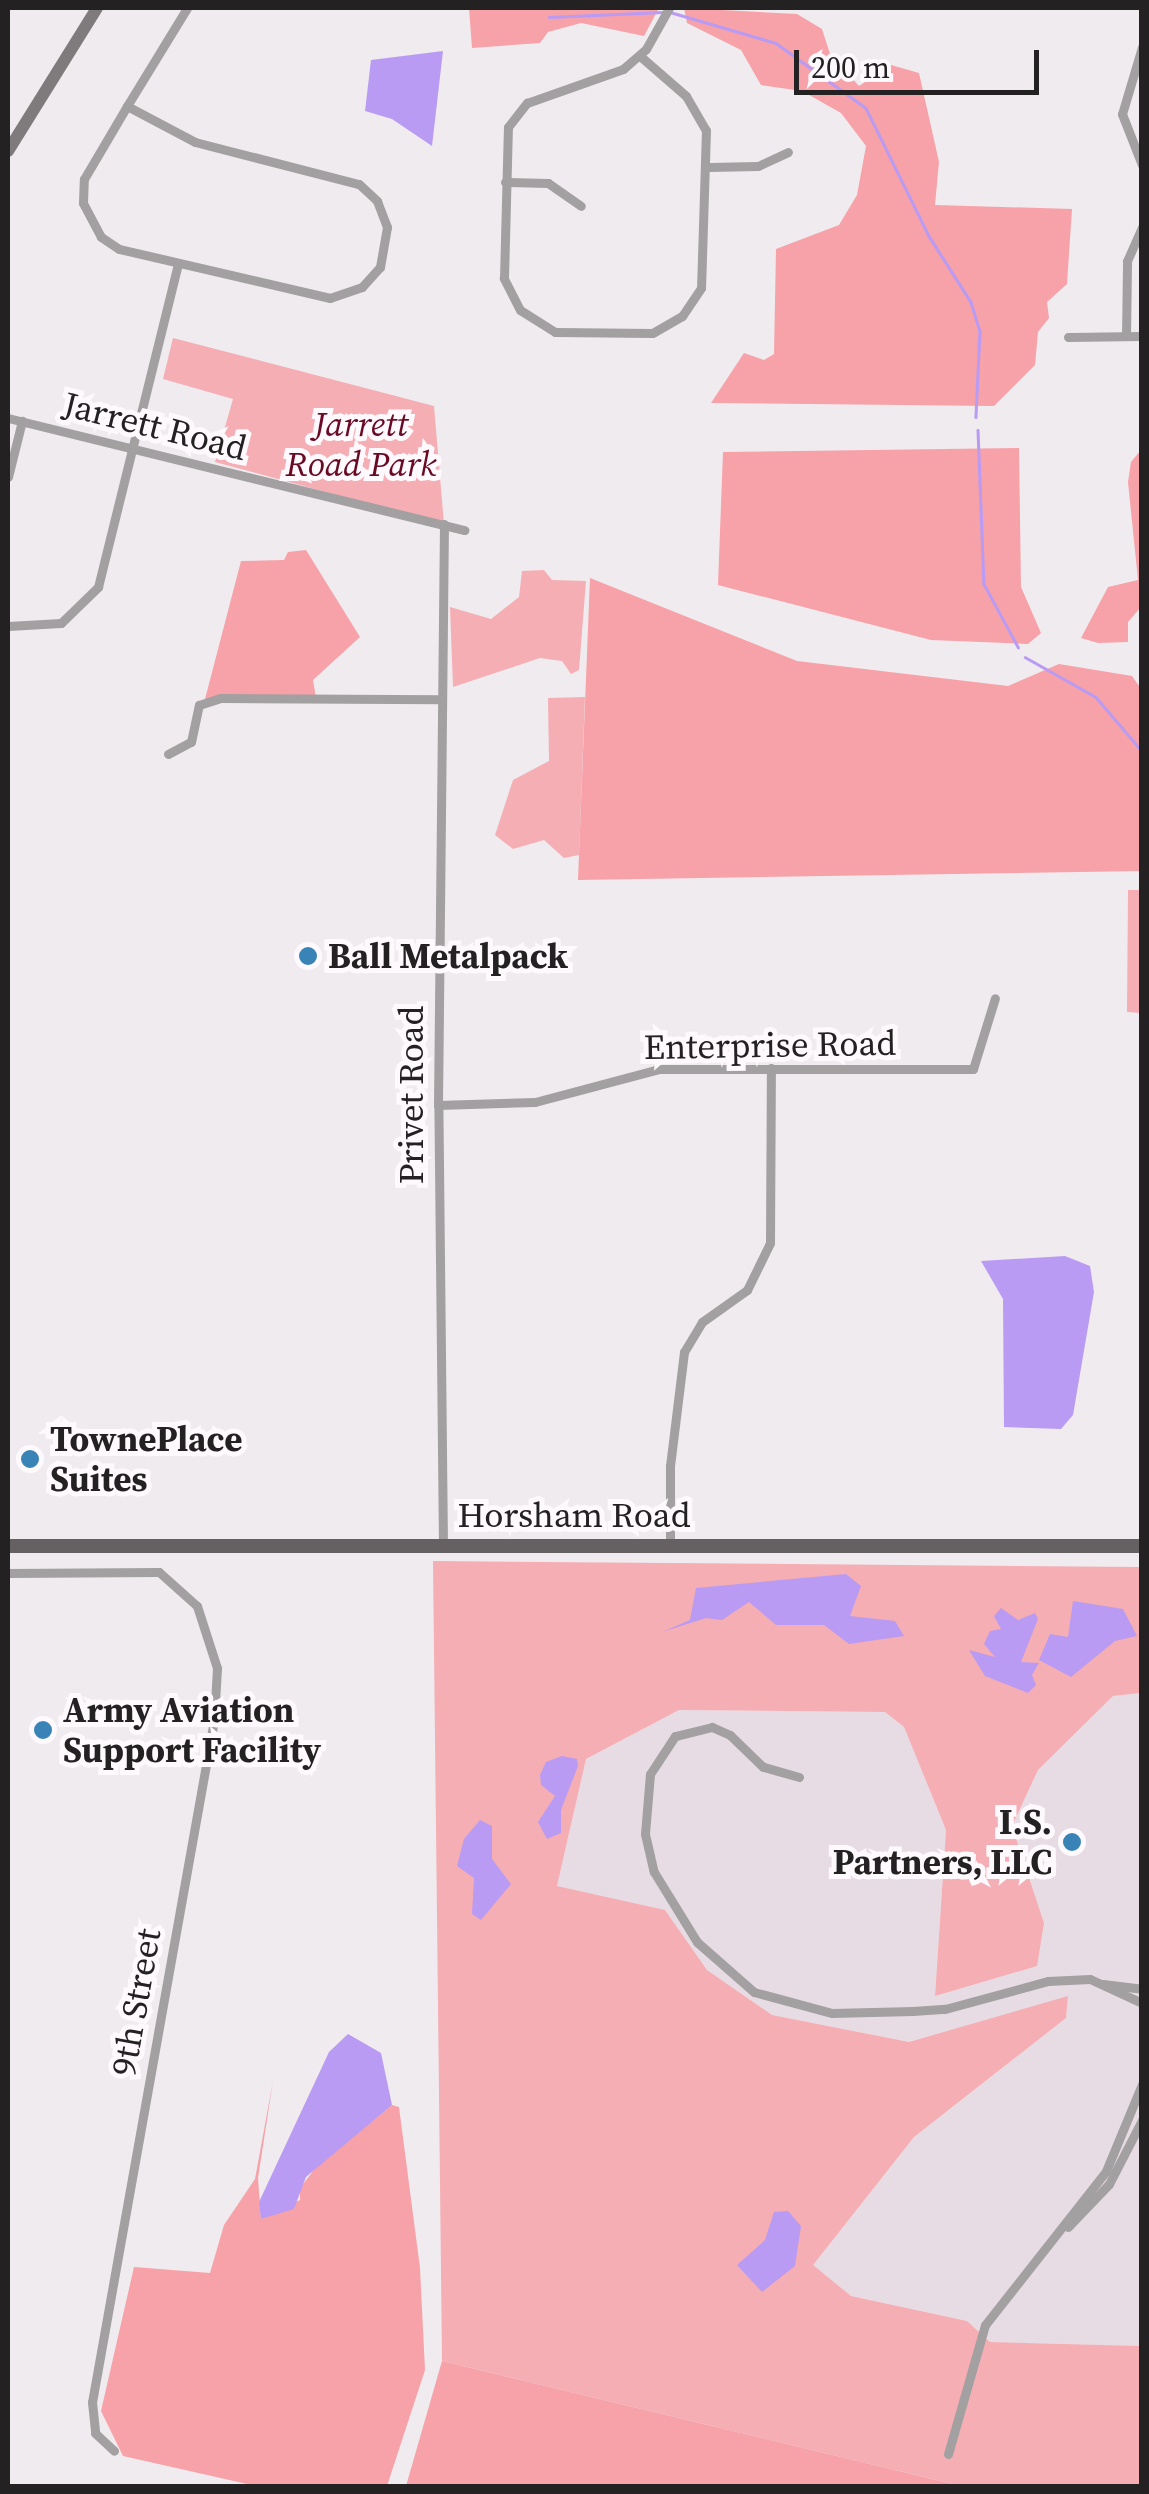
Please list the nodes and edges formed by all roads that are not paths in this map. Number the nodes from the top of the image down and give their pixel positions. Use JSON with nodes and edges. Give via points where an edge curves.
{"nodes":[{"id":1,"x":97,"y":8,"type":"edge"},
{"id":2,"x":186,"y":8,"type":"edge"},
{"id":3,"x":668,"y":10,"type":"edge"},
{"id":4,"x":1142,"y":47,"type":"edge"},
{"id":5,"x":640,"y":56,"type":"junction"},
{"id":6,"x":127,"y":106,"type":"junction"},
{"id":7,"x":8,"y":151,"type":"edge"},
{"id":8,"x":788,"y":152,"type":"dead end"},
{"id":9,"x":1142,"y":165,"type":"edge"},
{"id":10,"x":709,"y":167,"type":"junction"},
{"id":11,"x":505,"y":182,"type":"junction"},
{"id":12,"x":580,"y":206,"type":"dead end"},
{"id":13,"x":1142,"y":227,"type":"edge"},
{"id":14,"x":178,"y":264,"type":"junction"},
{"id":15,"x":1126,"y":336,"type":"junction"},
{"id":16,"x":1142,"y":336,"type":"edge"},
{"id":17,"x":1068,"y":337,"type":"dead end"},
{"id":18,"x":8,"y":418,"type":"edge"},
{"id":19,"x":22,"y":421,"type":"junction"},
{"id":20,"x":132,"y":449,"type":"junction"},
{"id":21,"x":8,"y":478,"type":"edge"},
{"id":22,"x":444,"y":524,"type":"junction"},
{"id":23,"x":464,"y":530,"type":"dead end"},
{"id":24,"x":8,"y":626,"type":"edge"},
{"id":25,"x":442,"y":698,"type":"junction"},
{"id":26,"x":168,"y":754,"type":"dead end"},
{"id":27,"x":996,"y":998,"type":"dead end"},
{"id":28,"x":770,"y":1068,"type":"junction"},
{"id":29,"x":438,"y":1105,"type":"junction"},
{"id":30,"x":670,"y":1544,"type":"junction"},
{"id":31,"x":8,"y":1546,"type":"edge"},
{"id":32,"x":443,"y":1546,"type":"junction"},
{"id":33,"x":1142,"y":1546,"type":"edge"},
{"id":34,"x":8,"y":1573,"type":"edge"},
{"id":35,"x":799,"y":1777,"type":"dead end"},
{"id":36,"x":1103,"y":1984,"type":"junction"},
{"id":37,"x":1141,"y":1989,"type":"edge"},
{"id":38,"x":1139,"y":2004,"type":"edge"},
{"id":39,"x":1142,"y":2084,"type":"edge"},
{"id":40,"x":1142,"y":2120,"type":"edge"},
{"id":41,"x":1068,"y":2227,"type":"junction"},
{"id":42,"x":114,"y":2451,"type":"dead end"},
{"id":43,"x":948,"y":2454,"type":"dead end"}],
"edges":[{"from":1,"to":7,"type":"main road"},
{"from":2,"to":6,"type":"street"},
{"from":3,"to":5,"type":"street"},
{"from":4,"to":9,"type":"street","via":[[1122,114]]},
{"from":5,"to":10,"type":"street","via":[[695,108]]},
{"from":5,"to":11,"type":"street","via":[[598,82],[521,108],[505,135]]},
{"from":6,"to":14,"type":"street","via":[[84,179],[83,204],[110,244]]},
{"from":6,"to":14,"type":"street","via":[[194,142],[360,184],[377,200],[386,226],[380,268],[362,287],[340,296]]},
{"from":8,"to":10,"type":"street","via":[[748,168]]},
{"from":10,"to":11,"type":"street","via":[[698,294],[675,322],[642,335],[555,332],[520,310],[504,278]]},
{"from":11,"to":12,"type":"street","via":[[548,183]]},
{"from":13,"to":15,"type":"street","via":[[1126,260]]},
{"from":14,"to":20,"type":"street"},
{"from":15,"to":16,"type":"street"},
{"from":15,"to":17,"type":"street"},
{"from":18,"to":19,"type":"street","name":"Jarrett Road"},
{"from":19,"to":20,"type":"street","name":"Jarrett Road"},
{"from":19,"to":21,"type":"street"},
{"from":20,"to":22,"type":"street","name":"Jarrett Road"},
{"from":20,"to":24,"type":"street","via":[[94,596],[62,623]]},
{"from":22,"to":23,"type":"street","name":"Jarrett Road"},
{"from":22,"to":25,"type":"street","name":"Privet Road"},
{"from":25,"to":26,"type":"street","via":[[221,698],[200,706],[191,742]]},
{"from":25,"to":29,"type":"street","name":"Privet Road"},
{"from":27,"to":28,"type":"street","name":"Enterprise Road","via":[[973,1069]]},
{"from":28,"to":29,"type":"street","name":"Enterprise Road","via":[[658,1069],[535,1102]]},
{"from":28,"to":30,"type":"street","via":[[770,1243],[747,1290],[702,1322],[684,1352],[670,1466]]},
{"from":29,"to":32,"type":"street","name":"Privet Road"},
{"from":30,"to":32,"type":"main road","name":"Horsham Road"},
{"from":30,"to":33,"type":"main road","name":"Horsham Road"},
{"from":31,"to":32,"type":"main road","name":"Horsham Road"},
{"from":34,"to":42,"type":"street","name":"9th Street","via":[[159,1572],[202,1616],[217,1692],[93,2394],[95,2433]]},
{"from":35,"to":36,"type":"street","via":[[763,1767],[730,1734],[712,1728],[675,1736],[650,1774],[645,1834],[654,1872],[698,1942],[747,1986],[793,2007],[832,2013],[944,2009],[1048,1981]]},
{"from":36,"to":37,"type":"street"},
{"from":36,"to":38,"type":"street"},
{"from":39,"to":41,"type":"street","via":[[1106,2171]]},
{"from":40,"to":41,"type":"street","via":[[1108,2184]]},
{"from":41,"to":43,"type":"street","via":[[985,2325]]}]}
